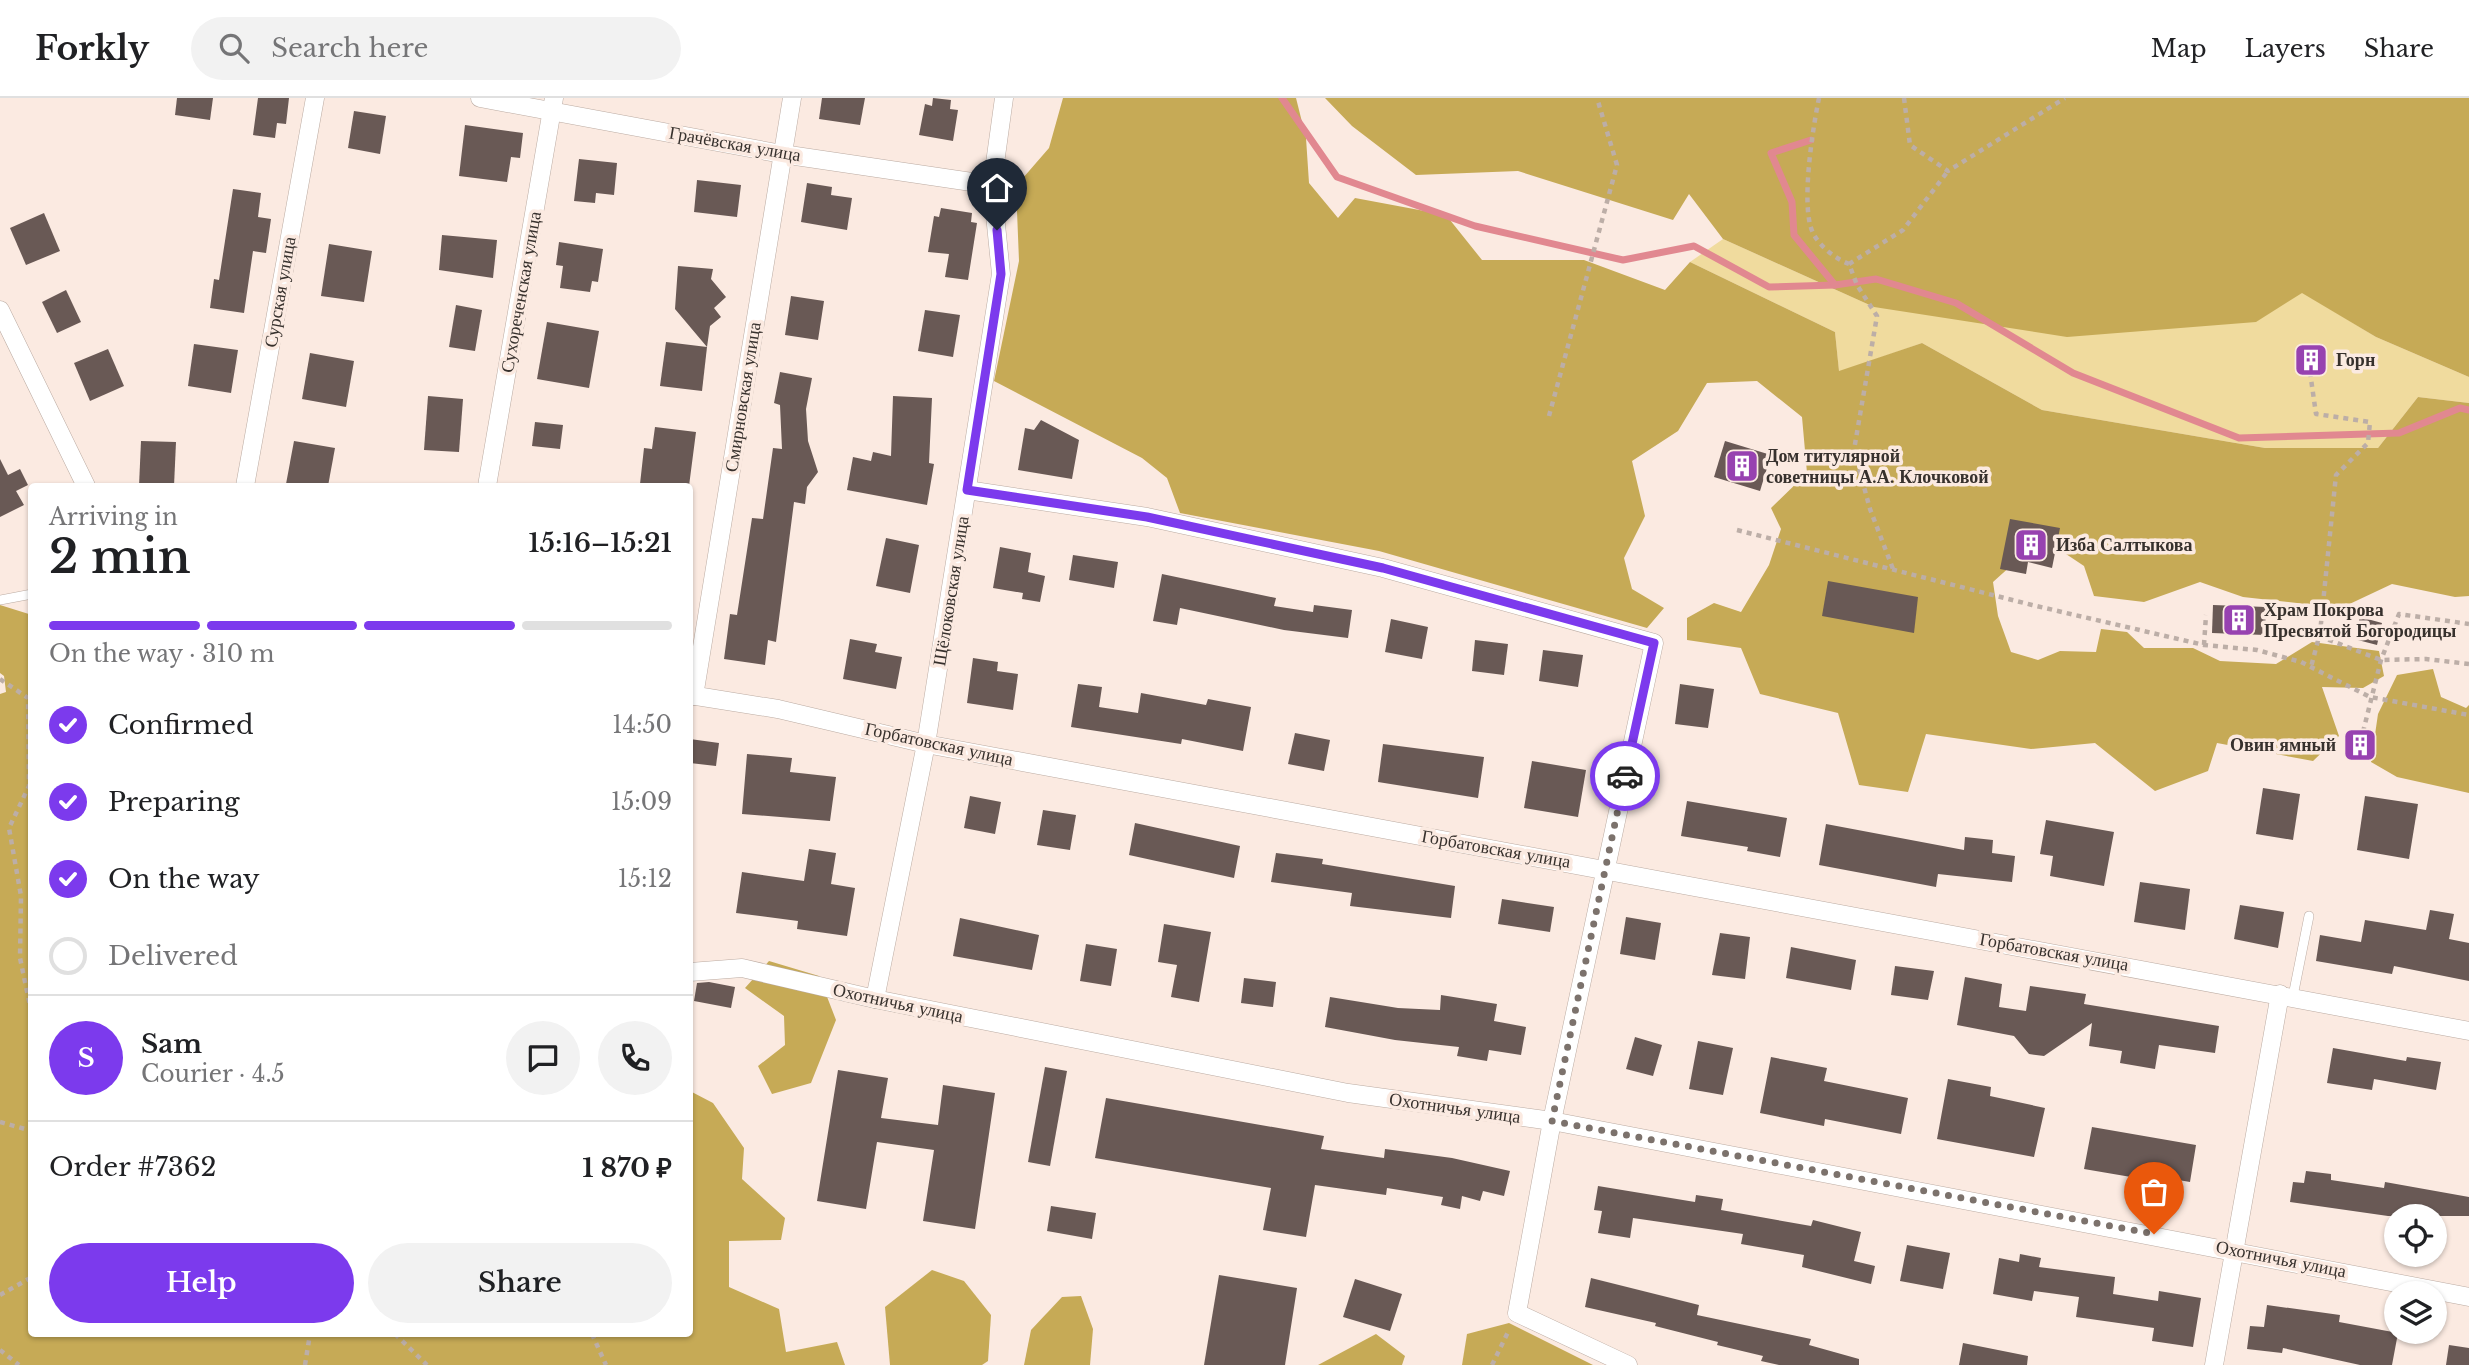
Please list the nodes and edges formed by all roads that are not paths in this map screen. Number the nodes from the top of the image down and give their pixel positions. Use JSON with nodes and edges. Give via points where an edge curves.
{"nodes":[{"id":1,"x":316,"y":98,"type":"edge"},
{"id":2,"x":480,"y":98,"type":"edge"},
{"id":3,"x":792,"y":98,"type":"edge"},
{"id":4,"x":1004,"y":98,"type":"edge"},
{"id":5,"x":553,"y":104,"type":"edge"},
{"id":6,"x":782,"y":154,"type":"junction"},
{"id":7,"x":992,"y":185,"type":"junction"},
{"id":8,"x":0,"y":310,"type":"edge"},
{"id":9,"x":85,"y":483,"type":"edge"},
{"id":10,"x":246,"y":483,"type":"edge"},
{"id":11,"x":488,"y":483,"type":"edge"},
{"id":12,"x":967,"y":490,"type":"junction"},
{"id":13,"x":28,"y":595,"type":"edge"},
{"id":14,"x":0,"y":600,"type":"edge"},
{"id":15,"x":693,"y":689,"type":"edge"},
{"id":16,"x":693,"y":695,"type":"edge"},
{"id":17,"x":926,"y":744,"type":"junction"},
{"id":18,"x":1606,"y":869,"type":"junction"},
{"id":19,"x":2309,"y":916,"type":"dead end"},
{"id":20,"x":693,"y":972,"type":"edge"},
{"id":21,"x":2286,"y":995,"type":"junction"},
{"id":22,"x":874,"y":999,"type":"junction"},
{"id":23,"x":2469,"y":1031,"type":"edge"},
{"id":24,"x":1552,"y":1121,"type":"junction"},
{"id":25,"x":2236,"y":1250,"type":"junction"},
{"id":26,"x":2469,"y":1297,"type":"edge"},
{"id":27,"x":1628,"y":1365,"type":"edge"},
{"id":28,"x":2214,"y":1365,"type":"edge"}],
"edges":[{"from":1,"to":10,"type":"street","name":"Сурская улица"},
{"from":2,"to":5,"type":"street","name":"Грачёвская улица"},
{"from":3,"to":6,"type":"street","name":"Смирновская улица"},
{"from":4,"to":7,"type":"street","name":"Щёлоковская улица"},
{"from":5,"to":6,"type":"street","name":"Грачёвская улица"},
{"from":5,"to":11,"type":"street","name":"Сухореченская улица"},
{"from":6,"to":7,"type":"street","name":"Грачёвская улица"},
{"from":6,"to":15,"type":"street","name":"Смирновская улица"},
{"from":7,"to":12,"type":"street","name":"Щёлоковская улица","via":[[1001,274]]},
{"from":8,"to":9,"type":"street"},
{"from":12,"to":17,"type":"street","name":"Щёлоковская улица"},
{"from":12,"to":18,"type":"street","via":[[1147,517],[1383,568],[1654,643]]},
{"from":13,"to":14,"type":"lane"},
{"from":16,"to":17,"type":"street","name":"Горбатовская улица","via":[[778,709]]},
{"from":17,"to":18,"type":"street","name":"Горбатовская улица"},
{"from":17,"to":22,"type":"street","name":"Щёлоковская улица"},
{"from":18,"to":21,"type":"street","name":"Горбатовская улица"},
{"from":18,"to":24,"type":"street"},
{"from":19,"to":21,"type":"lane"},
{"from":20,"to":22,"type":"street","name":"Охотничья улица","via":[[742,968]]},
{"from":21,"to":23,"type":"street","name":"Горбатовская улица"},
{"from":21,"to":25,"type":"street"},
{"from":22,"to":24,"type":"street","name":"Охотничья улица","via":[[1348,1093]]},
{"from":24,"to":25,"type":"street","name":"Охотничья улица"},
{"from":24,"to":27,"type":"street","via":[[1517,1313]]},
{"from":25,"to":26,"type":"street","name":"Охотничья улица"},
{"from":25,"to":28,"type":"street"}]}
